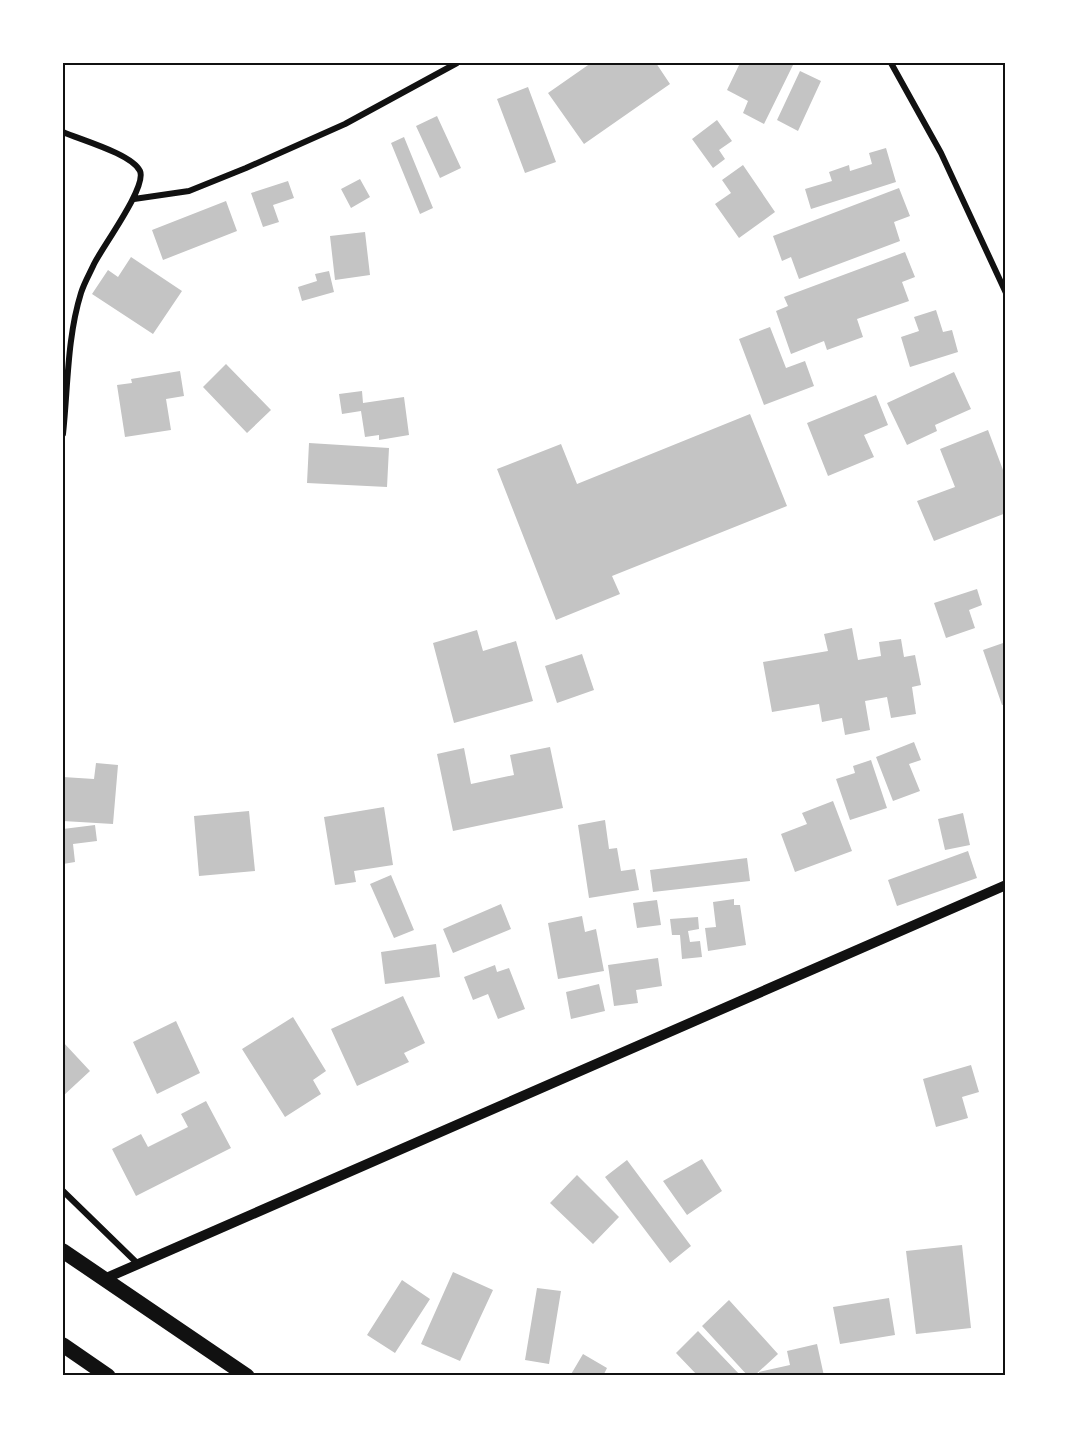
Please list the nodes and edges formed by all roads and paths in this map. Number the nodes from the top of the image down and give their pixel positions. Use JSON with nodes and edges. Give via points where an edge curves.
{"nodes":[{"id":1,"x":457,"y":63,"type":"edge"},
{"id":2,"x":891,"y":63,"type":"edge"},
{"id":3,"x":63,"y":132,"type":"edge"},
{"id":4,"x":134,"y":199,"type":"junction"},
{"id":5,"x":1006,"y":293,"type":"edge"},
{"id":6,"x":63,"y":434,"type":"edge"},
{"id":7,"x":1006,"y":885,"type":"edge"},
{"id":8,"x":63,"y":1191,"type":"edge"},
{"id":9,"x":63,"y":1251,"type":"edge"},
{"id":10,"x":138,"y":1264,"type":"junction"},
{"id":11,"x":104,"y":1279,"type":"junction"},
{"id":12,"x":63,"y":1346,"type":"edge"},
{"id":13,"x":108,"y":1376,"type":"edge"},
{"id":14,"x":247,"y":1376,"type":"edge"}],
"edges":[{"from":1,"to":4,"type":"street","via":[[345,124],[246,168],[189,191]]},
{"from":2,"to":5,"type":"street","via":[[940,153]]},
{"from":3,"to":4,"type":"street","via":[[123,156],[135,165],[141,179]]},
{"from":4,"to":6,"type":"street","via":[[100,252],[81,292],[70,348]]},
{"from":7,"to":10,"type":"street"},
{"from":8,"to":10,"type":"street"},
{"from":9,"to":11,"type":"main road"},
{"from":10,"to":11,"type":"street"},
{"from":11,"to":14,"type":"main road"},
{"from":12,"to":13,"type":"main road"}]}
